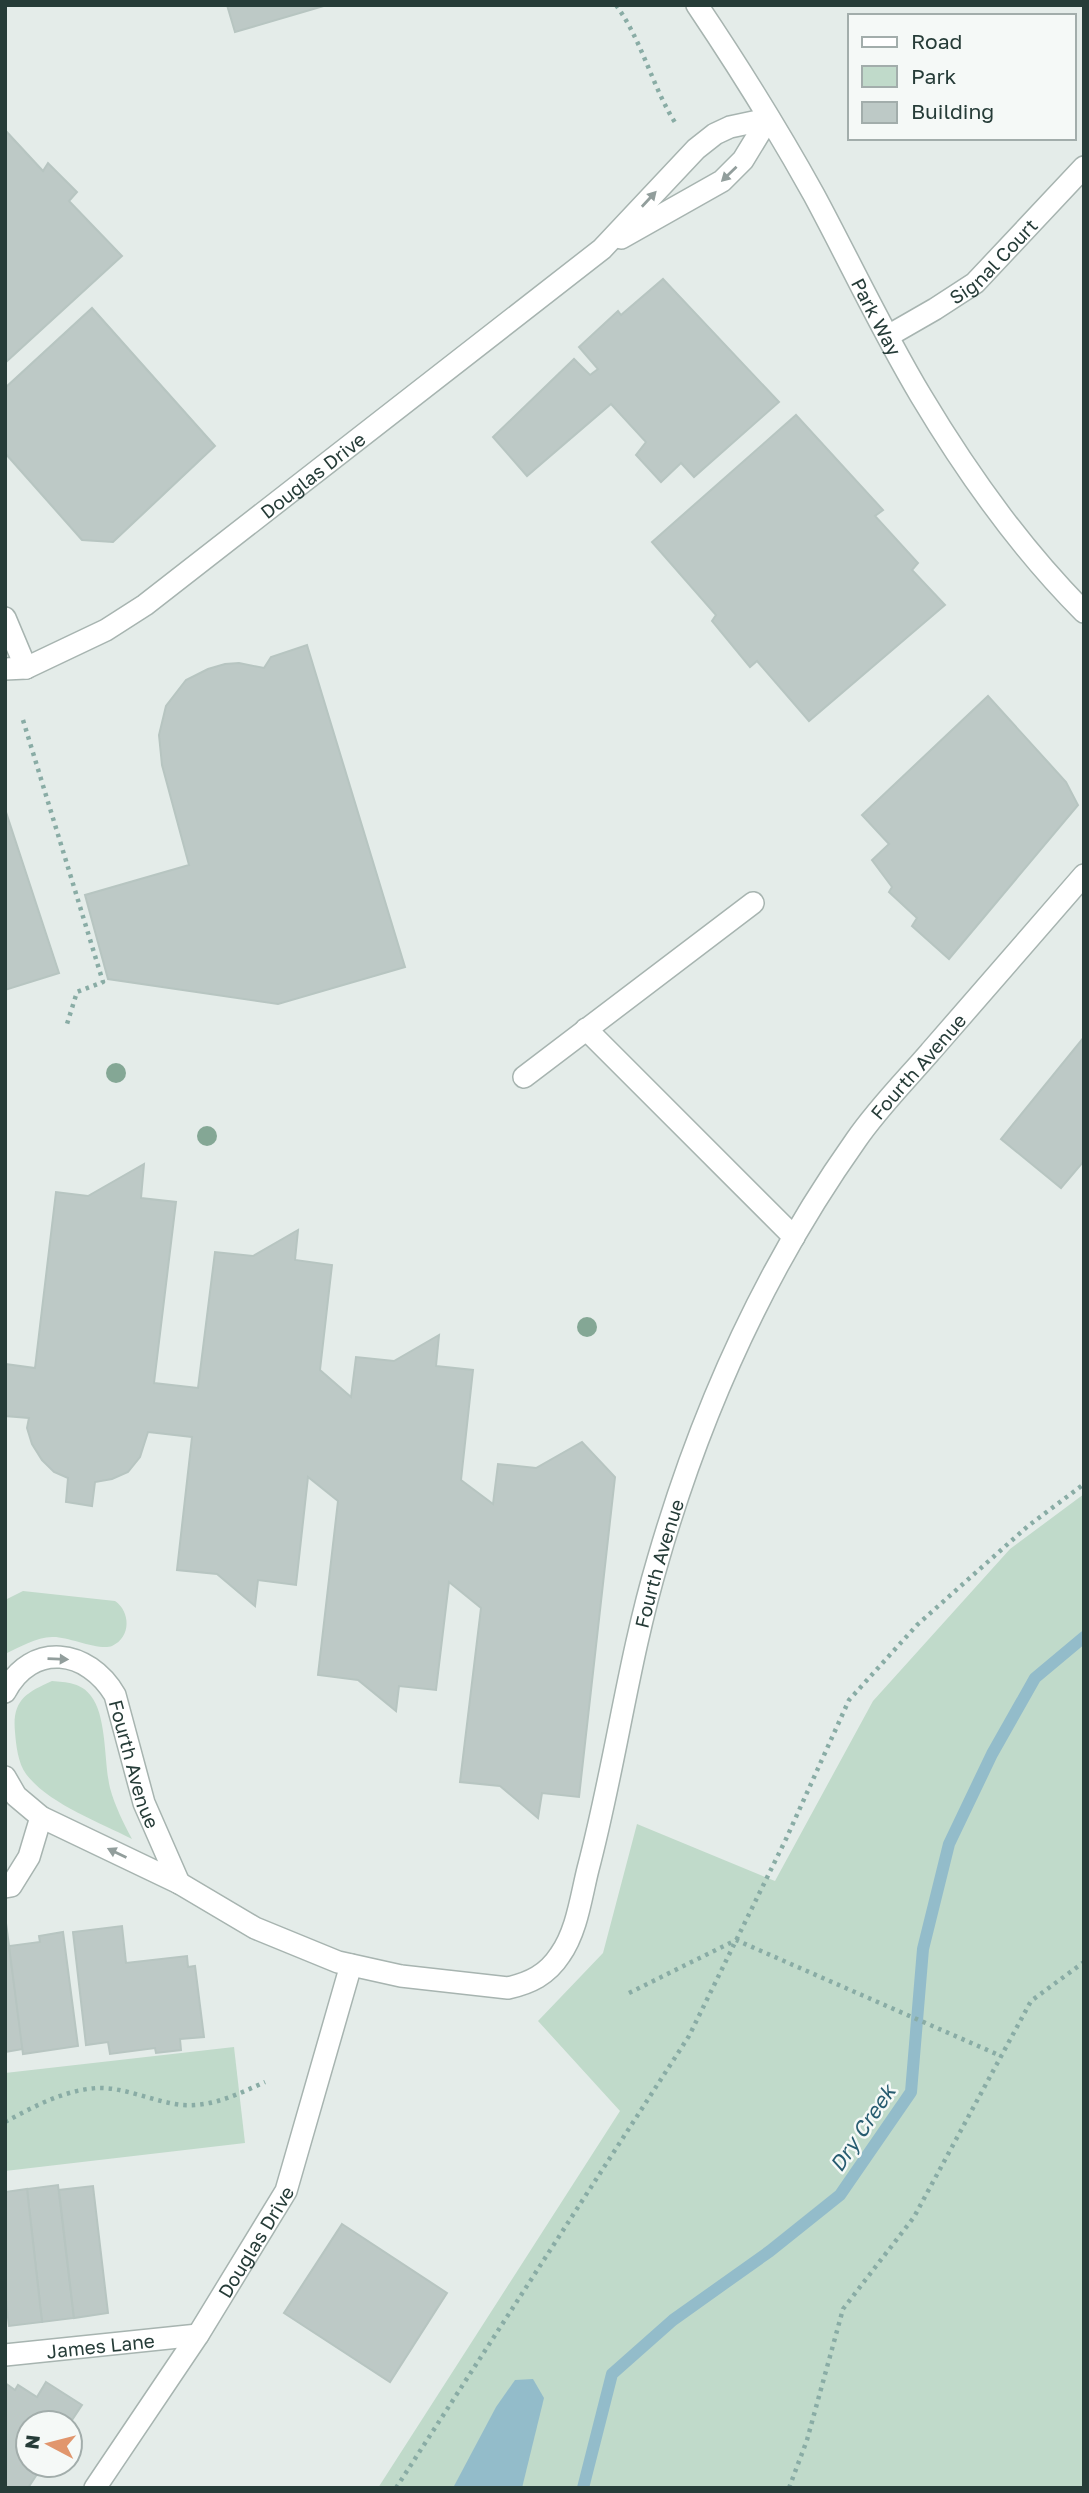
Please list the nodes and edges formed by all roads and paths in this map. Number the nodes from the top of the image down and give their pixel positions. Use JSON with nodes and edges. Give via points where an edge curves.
{"nodes":[{"id":1,"x":617,"y":5,"type":"edge"},
{"id":2,"x":696,"y":5,"type":"edge"},
{"id":3,"x":768,"y":119,"type":"junction"},
{"id":4,"x":682,"y":134,"type":"dead end"},
{"id":5,"x":1084,"y":167,"type":"edge"},
{"id":6,"x":602,"y":248,"type":"junction"},
{"id":7,"x":888,"y":336,"type":"junction"},
{"id":8,"x":1084,"y":612,"type":"edge"},
{"id":9,"x":5,"y":618,"type":"edge"},
{"id":10,"x":16,"y":668,"type":"edge"},
{"id":11,"x":23,"y":720,"type":"dead end"},
{"id":12,"x":1084,"y":875,"type":"edge"},
{"id":13,"x":753,"y":903,"type":"dead end"},
{"id":14,"x":67,"y":1024,"type":"dead end"},
{"id":15,"x":586,"y":1029,"type":"junction"},
{"id":16,"x":524,"y":1077,"type":"dead end"},
{"id":17,"x":794,"y":1237,"type":"junction"},
{"id":18,"x":1084,"y":1484,"type":"edge"},
{"id":19,"x":5,"y":1692,"type":"edge"},
{"id":20,"x":5,"y":1777,"type":"edge"},
{"id":21,"x":41,"y":1816,"type":"junction"},
{"id":22,"x":178,"y":1883,"type":"junction"},
{"id":23,"x":5,"y":1886,"type":"edge"},
{"id":24,"x":736,"y":1940,"type":"junction"},
{"id":25,"x":1084,"y":1962,"type":"edge"},
{"id":26,"x":351,"y":1965,"type":"junction"},
{"id":27,"x":629,"y":1993,"type":"dead end"},
{"id":28,"x":1001,"y":2056,"type":"junction"},
{"id":29,"x":265,"y":2082,"type":"dead end"},
{"id":30,"x":5,"y":2122,"type":"edge"},
{"id":31,"x":198,"y":2335,"type":"junction"},
{"id":32,"x":5,"y":2355,"type":"edge"},
{"id":33,"x":96,"y":2488,"type":"edge"},
{"id":34,"x":396,"y":2488,"type":"edge"},
{"id":35,"x":789,"y":2488,"type":"edge"}],
"edges":[{"from":1,"to":4,"type":"path"},
{"from":2,"to":3,"type":"street","name":"Park Way"},
{"from":3,"to":6,"type":"street","name":"Douglas Drive","one_way":true,"via":[[743,160],[722,181]]},
{"from":6,"to":3,"type":"street","name":"Douglas Drive","one_way":true,"via":[[715,134]]},
{"from":3,"to":7,"type":"street","name":"Park Way"},
{"from":5,"to":7,"type":"street","name":"Signal Court","via":[[975,283]]},
{"from":6,"to":10,"type":"street","name":"Douglas Drive","via":[[145,606],[106,631]]},
{"from":7,"to":8,"type":"street","name":"Park Way","via":[[958,456],[1060,589]]},
{"from":9,"to":10,"type":"street"},
{"from":11,"to":14,"type":"path","via":[[103,982],[76,992]]},
{"from":12,"to":17,"type":"street","name":"Fourth Avenue","via":[[858,1137]]},
{"from":13,"to":15,"type":"street"},
{"from":15,"to":16,"type":"street"},
{"from":15,"to":17,"type":"street"},
{"from":17,"to":26,"type":"street","name":"Fourth Avenue","via":[[740,1340],[682,1480],[652,1578],[595,1843],[570,1939],[560,1956],[542,1976],[508,1988],[401,1976]]},
{"from":18,"to":24,"type":"path","via":[[1028,1526],[917,1625],[849,1700]]},
{"from":19,"to":22,"type":"street","name":"Fourth Avenue","one_way":true,"via":[[27,1663],[42,1659],[79,1660],[107,1682],[115,1695],[144,1803]]},
{"from":20,"to":21,"type":"street","name":"Fourth Avenue","via":[[16,1797]]},
{"from":22,"to":21,"type":"street","name":"Fourth Avenue","one_way":true},
{"from":21,"to":23,"type":"street","via":[[29,1857],[11,1886]]},
{"from":22,"to":26,"type":"street","name":"Fourth Avenue","via":[[255,1928]]},
{"from":24,"to":27,"type":"path"},
{"from":24,"to":28,"type":"path"},
{"from":24,"to":34,"type":"path","via":[[689,2036]]},
{"from":25,"to":28,"type":"path","via":[[1031,2001]]},
{"from":26,"to":31,"type":"street","name":"Douglas Drive","via":[[286,2191]]},
{"from":28,"to":35,"type":"path","via":[[914,2217],[843,2309]]},
{"from":29,"to":30,"type":"path","via":[[216,2103],[183,2105],[99,2088],[71,2092]]},
{"from":31,"to":32,"type":"street","name":"James Lane"},
{"from":31,"to":33,"type":"street","name":"Douglas Drive"}]}
